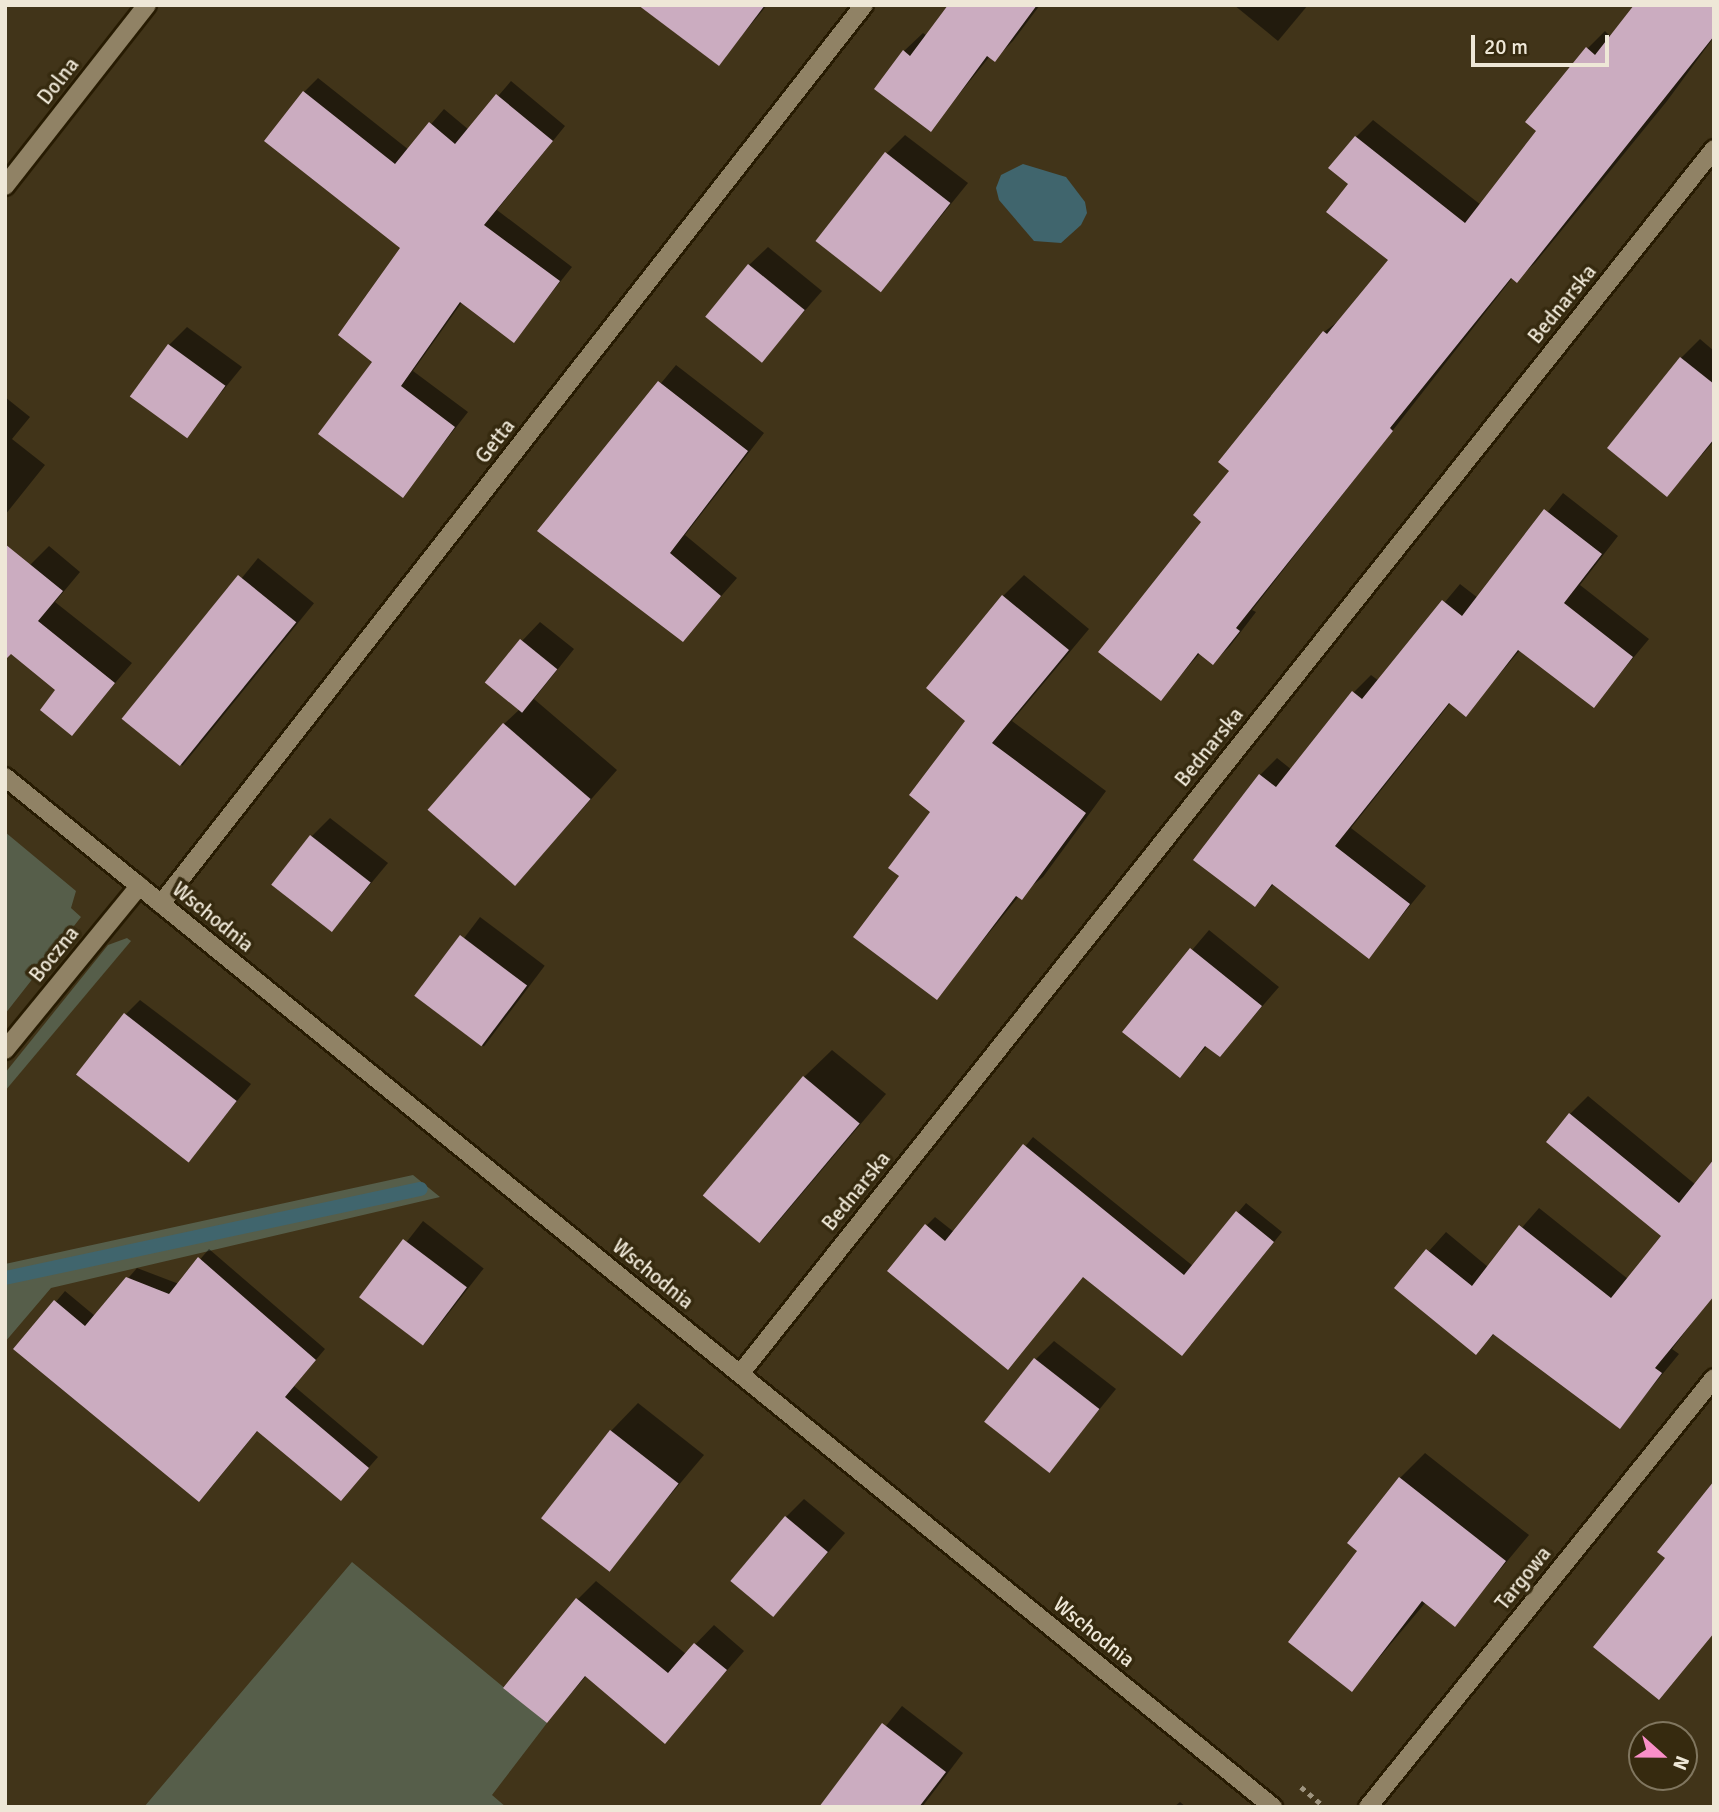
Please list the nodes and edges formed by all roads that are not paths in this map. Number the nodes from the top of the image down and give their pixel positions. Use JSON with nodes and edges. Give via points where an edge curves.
{"nodes":[{"id":1,"x":147,"y":5,"type":"edge"},
{"id":2,"x":864,"y":5,"type":"edge"},
{"id":3,"x":1714,"y":149,"type":"edge"},
{"id":4,"x":5,"y":186,"type":"edge"},
{"id":5,"x":5,"y":777,"type":"edge"},
{"id":6,"x":139,"y":886,"type":"junction"},
{"id":7,"x":161,"y":904,"type":"junction"},
{"id":8,"x":5,"y":1051,"type":"edge"},
{"id":9,"x":740,"y":1374,"type":"junction"},
{"id":10,"x":1714,"y":1378,"type":"edge"},
{"id":11,"x":1273,"y":1807,"type":"edge"},
{"id":12,"x":1368,"y":1807,"type":"edge"}],
"edges":[{"from":1,"to":4,"type":"street","name":"Dolna"},
{"from":2,"to":7,"type":"street","name":"Getta"},
{"from":3,"to":9,"type":"street","name":"Bednarska"},
{"from":5,"to":6,"type":"street","name":"Wschodnia"},
{"from":6,"to":7,"type":"street","name":"Wschodnia"},
{"from":6,"to":8,"type":"street","name":"Boczna"},
{"from":7,"to":9,"type":"street","name":"Wschodnia"},
{"from":9,"to":11,"type":"street","name":"Wschodnia"},
{"from":10,"to":12,"type":"street","name":"Targowa"}]}
